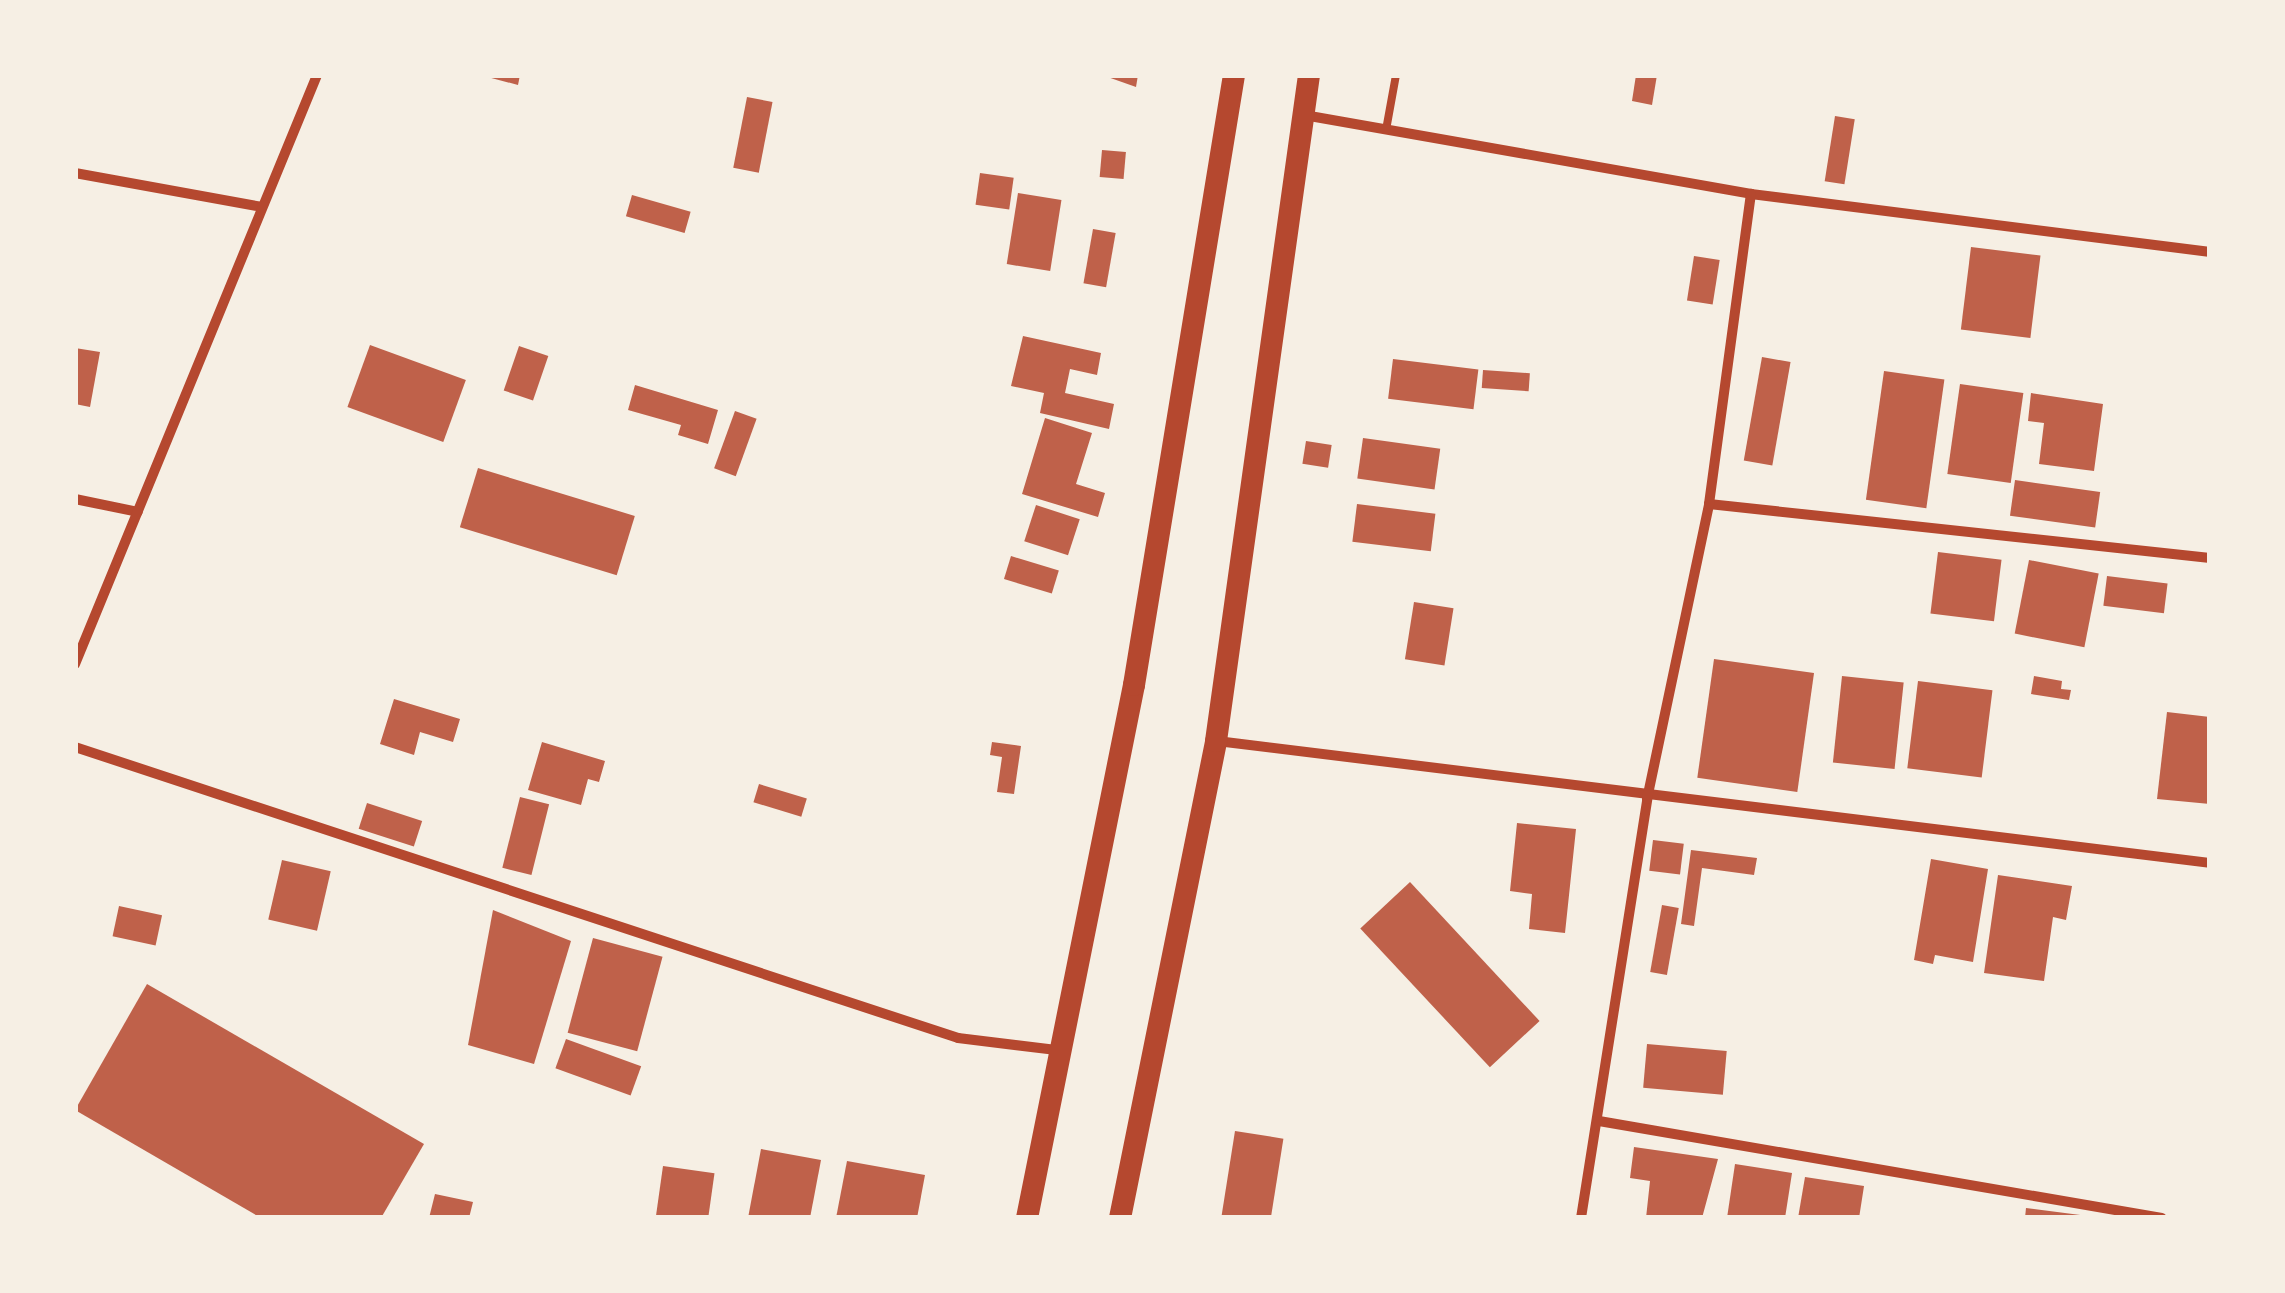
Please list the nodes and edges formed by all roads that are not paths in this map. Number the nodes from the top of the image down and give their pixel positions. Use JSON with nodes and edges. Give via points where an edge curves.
{"nodes":[{"id":1,"x":316,"y":75,"type":"edge"},
{"id":2,"x":1234,"y":75,"type":"edge"},
{"id":3,"x":1310,"y":75,"type":"edge"},
{"id":4,"x":1396,"y":75,"type":"edge"},
{"id":5,"x":1303,"y":115,"type":"junction"},
{"id":6,"x":1386,"y":130,"type":"junction"},
{"id":7,"x":75,"y":172,"type":"edge"},
{"id":8,"x":1752,"y":194,"type":"junction"},
{"id":9,"x":262,"y":208,"type":"junction"},
{"id":10,"x":2210,"y":252,"type":"edge"},
{"id":11,"x":75,"y":499,"type":"edge"},
{"id":12,"x":1709,"y":504,"type":"junction"},
{"id":13,"x":138,"y":512,"type":"junction"},
{"id":14,"x":2210,"y":558,"type":"edge"},
{"id":15,"x":75,"y":664,"type":"edge"},
{"id":16,"x":1216,"y":741,"type":"junction"},
{"id":17,"x":75,"y":747,"type":"edge"},
{"id":18,"x":1646,"y":799,"type":"junction"},
{"id":19,"x":2210,"y":863,"type":"edge"},
{"id":20,"x":1056,"y":1050,"type":"junction"},
{"id":21,"x":1598,"y":1121,"type":"junction"},
{"id":22,"x":1027,"y":1218,"type":"edge"},
{"id":23,"x":1120,"y":1218,"type":"edge"},
{"id":24,"x":1582,"y":1218,"type":"edge"},
{"id":25,"x":2162,"y":1218,"type":"edge"}],
"edges":[{"from":1,"to":9,"type":"street"},
{"from":2,"to":20,"type":"highway","via":[[1134,685]]},
{"from":3,"to":5,"type":"highway"},
{"from":4,"to":6,"type":"lane"},
{"from":5,"to":6,"type":"street"},
{"from":5,"to":16,"type":"highway"},
{"from":6,"to":8,"type":"street"},
{"from":7,"to":9,"type":"street"},
{"from":8,"to":10,"type":"street"},
{"from":8,"to":12,"type":"street"},
{"from":9,"to":13,"type":"street"},
{"from":11,"to":13,"type":"street"},
{"from":12,"to":14,"type":"street"},
{"from":12,"to":18,"type":"street"},
{"from":13,"to":15,"type":"street"},
{"from":16,"to":18,"type":"street"},
{"from":16,"to":23,"type":"highway"},
{"from":17,"to":20,"type":"street","via":[[958,1038]]},
{"from":18,"to":19,"type":"street"},
{"from":18,"to":21,"type":"street"},
{"from":20,"to":22,"type":"highway"},
{"from":21,"to":24,"type":"street"},
{"from":21,"to":25,"type":"street"}]}
